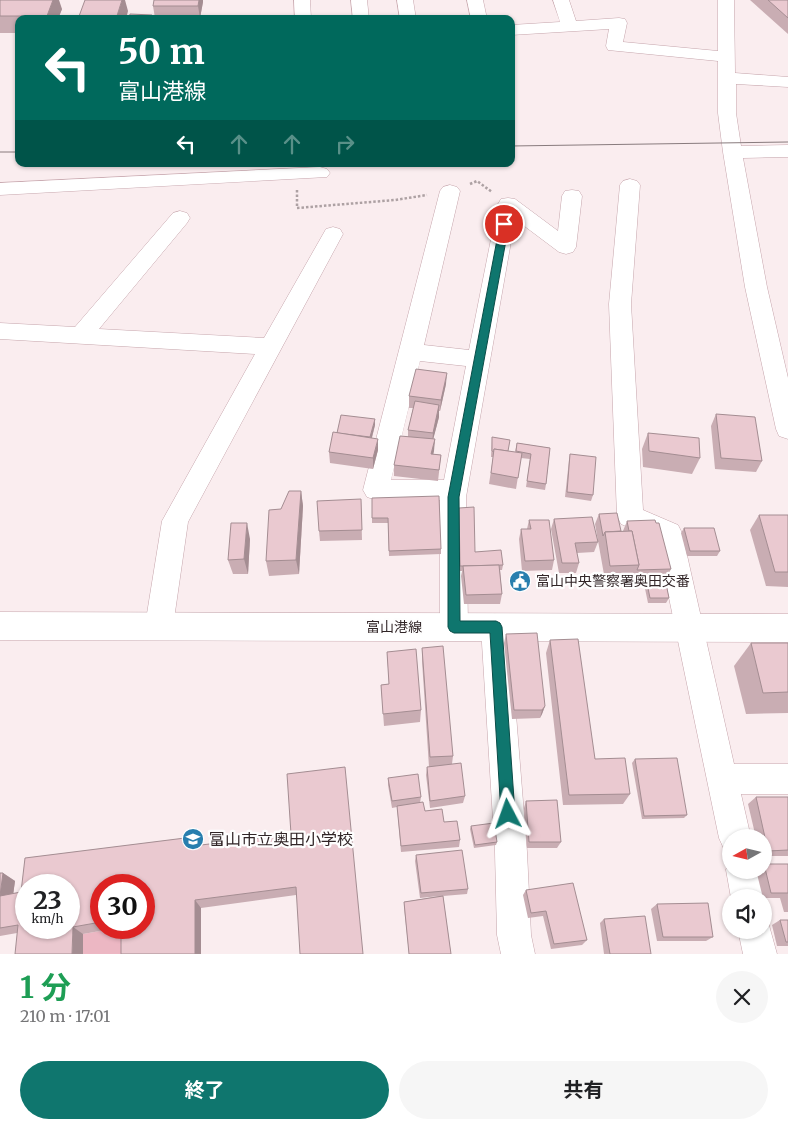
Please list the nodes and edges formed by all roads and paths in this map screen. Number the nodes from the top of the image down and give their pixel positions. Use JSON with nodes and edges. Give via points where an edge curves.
{"nodes":[{"id":1,"x":302,"y":0,"type":"edge"},
{"id":2,"x":359,"y":0,"type":"edge"},
{"id":3,"x":405,"y":0,"type":"edge"},
{"id":4,"x":476,"y":0,"type":"edge"},
{"id":5,"x":561,"y":0,"type":"edge"},
{"id":6,"x":726,"y":0,"type":"edge"},
{"id":7,"x":303,"y":15,"type":"edge"},
{"id":8,"x":361,"y":15,"type":"edge"},
{"id":9,"x":407,"y":15,"type":"edge"},
{"id":10,"x":478,"y":15,"type":"edge"},
{"id":11,"x":570,"y":26,"type":"junction"},
{"id":12,"x":515,"y":30,"type":"edge"},
{"id":13,"x":726,"y":57,"type":"junction"},
{"id":14,"x":728,"y":78,"type":"junction"},
{"id":15,"x":788,"y":82,"type":"edge"},
{"id":16,"x":788,"y":151,"type":"edge"},
{"id":17,"x":732,"y":152,"type":"junction"},
{"id":18,"x":320,"y":173,"type":"dead end"},
{"id":19,"x":297,"y":174,"type":"junction"},
{"id":20,"x":630,"y":185,"type":"dead end"},
{"id":21,"x":0,"y":188,"type":"edge"},
{"id":22,"x":450,"y":191,"type":"junction"},
{"id":23,"x":572,"y":196,"type":"dead end"},
{"id":24,"x":508,"y":204,"type":"junction"},
{"id":25,"x":180,"y":218,"type":"dead end"},
{"id":26,"x":332,"y":234,"type":"dead end"},
{"id":27,"x":0,"y":331,"type":"edge"},
{"id":28,"x":80,"y":336,"type":"junction"},
{"id":29,"x":270,"y":347,"type":"junction"},
{"id":30,"x":411,"y":352,"type":"junction"},
{"id":31,"x":479,"y":359,"type":"junction"},
{"id":32,"x":788,"y":429,"type":"edge"},
{"id":33,"x":455,"y":490,"type":"junction"},
{"id":34,"x":0,"y":626,"type":"edge"},
{"id":35,"x":159,"y":626,"type":"junction"},
{"id":36,"x":454,"y":627,"type":"junction"},
{"id":37,"x":496,"y":627,"type":"junction"},
{"id":38,"x":689,"y":627,"type":"junction"},
{"id":39,"x":788,"y":628,"type":"edge"},
{"id":40,"x":722,"y":779,"type":"junction"},
{"id":41,"x":788,"y":779,"type":"edge"},
{"id":42,"x":733,"y":829,"type":"edge"},
{"id":43,"x":757,"y":939,"type":"edge"},
{"id":44,"x":518,"y":954,"type":"edge"},
{"id":45,"x":760,"y":954,"type":"edge"}],
"edges":[{"from":1,"to":7,"type":"street"},
{"from":2,"to":8,"type":"street"},
{"from":3,"to":9,"type":"street"},
{"from":4,"to":10,"type":"street"},
{"from":5,"to":11,"type":"street"},
{"from":6,"to":13,"type":"street"},
{"from":11,"to":12,"type":"street"},
{"from":11,"to":13,"type":"street","via":[[619,24],[614,46]]},
{"from":13,"to":14,"type":"street"},
{"from":14,"to":15,"type":"street"},
{"from":14,"to":17,"type":"street","via":[[727,114]]},
{"from":16,"to":17,"type":"street"},
{"from":17,"to":32,"type":"street","via":[[756,287]]},
{"from":18,"to":19,"type":"street"},
{"from":19,"to":21,"type":"street"},
{"from":19,"to":22,"type":"path","via":[[297,208],[395,200]]},
{"from":20,"to":38,"type":"street","via":[[620,304],[630,516],[669,533]]},
{"from":22,"to":24,"type":"path","via":[[477,181]]},
{"from":22,"to":30,"type":"street"},
{"from":23,"to":24,"type":"street","via":[[566,247]]},
{"from":24,"to":31,"type":"street"},
{"from":25,"to":28,"type":"street"},
{"from":26,"to":29,"type":"street"},
{"from":27,"to":28,"type":"street"},
{"from":28,"to":29,"type":"street"},
{"from":29,"to":35,"type":"street","via":[[175,521]]},
{"from":30,"to":31,"type":"street"},
{"from":30,"to":33,"type":"street","via":[[376,490]]},
{"from":31,"to":33,"type":"street"},
{"from":33,"to":36,"type":"street"},
{"from":34,"to":35,"type":"main road","name":"富山港線"},
{"from":35,"to":36,"type":"main road","name":"富山港線"},
{"from":36,"to":37,"type":"main road","name":"富山港線"},
{"from":37,"to":38,"type":"main road","name":"富山港線"},
{"from":37,"to":44,"type":"street","via":[[514,935]]},
{"from":38,"to":39,"type":"main road","name":"富山港線"},
{"from":38,"to":40,"type":"street"},
{"from":40,"to":41,"type":"street"},
{"from":40,"to":42,"type":"street"},
{"from":43,"to":45,"type":"street"}]}
